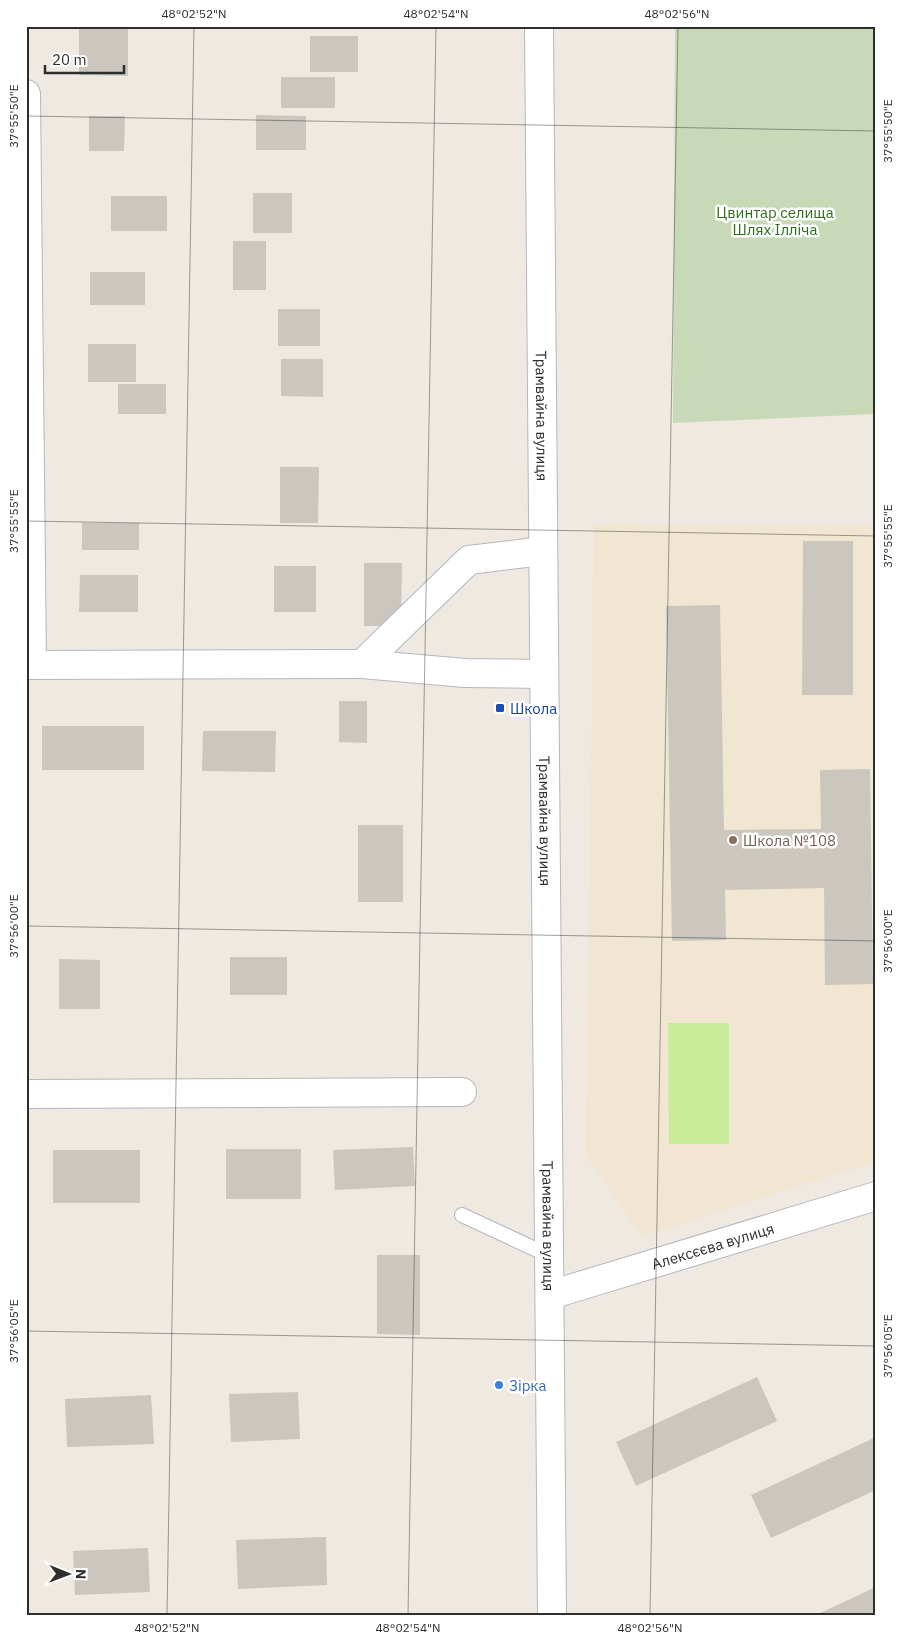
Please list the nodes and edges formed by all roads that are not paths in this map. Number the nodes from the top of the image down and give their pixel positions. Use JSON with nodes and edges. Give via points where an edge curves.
{"nodes":[{"id":1,"x":538,"y":26,"type":"edge"},
{"id":2,"x":26,"y":94,"type":"edge"},
{"id":3,"x":543,"y":551,"type":"junction"},
{"id":4,"x":362,"y":664,"type":"junction"},
{"id":5,"x":29,"y":665,"type":"edge"},
{"id":6,"x":544,"y":674,"type":"junction"},
{"id":7,"x":462,"y":1092,"type":"dead end"},
{"id":8,"x":26,"y":1094,"type":"edge"},
{"id":9,"x":876,"y":1196,"type":"edge"},
{"id":10,"x":462,"y":1215,"type":"dead end"},
{"id":11,"x":550,"y":1256,"type":"junction"},
{"id":12,"x":550,"y":1295,"type":"junction"},
{"id":13,"x":552,"y":1615,"type":"edge"}],
"edges":[{"from":1,"to":3,"type":"street","name":"Трамвайна вулиця"},
{"from":2,"to":5,"type":"street"},
{"from":3,"to":4,"type":"street","via":[[469,560]]},
{"from":3,"to":6,"type":"street","name":"Трамвайна вулиця"},
{"from":4,"to":5,"type":"street"},
{"from":4,"to":6,"type":"street","via":[[464,673]]},
{"from":6,"to":11,"type":"street","name":"Трамвайна вулиця"},
{"from":7,"to":8,"type":"street"},
{"from":9,"to":12,"type":"street","name":"Алексєєва вулиця"},
{"from":10,"to":11,"type":"lane"},
{"from":11,"to":12,"type":"street","name":"Трамвайна вулиця"},
{"from":12,"to":13,"type":"street","name":"Трамвайна вулиця"}]}
